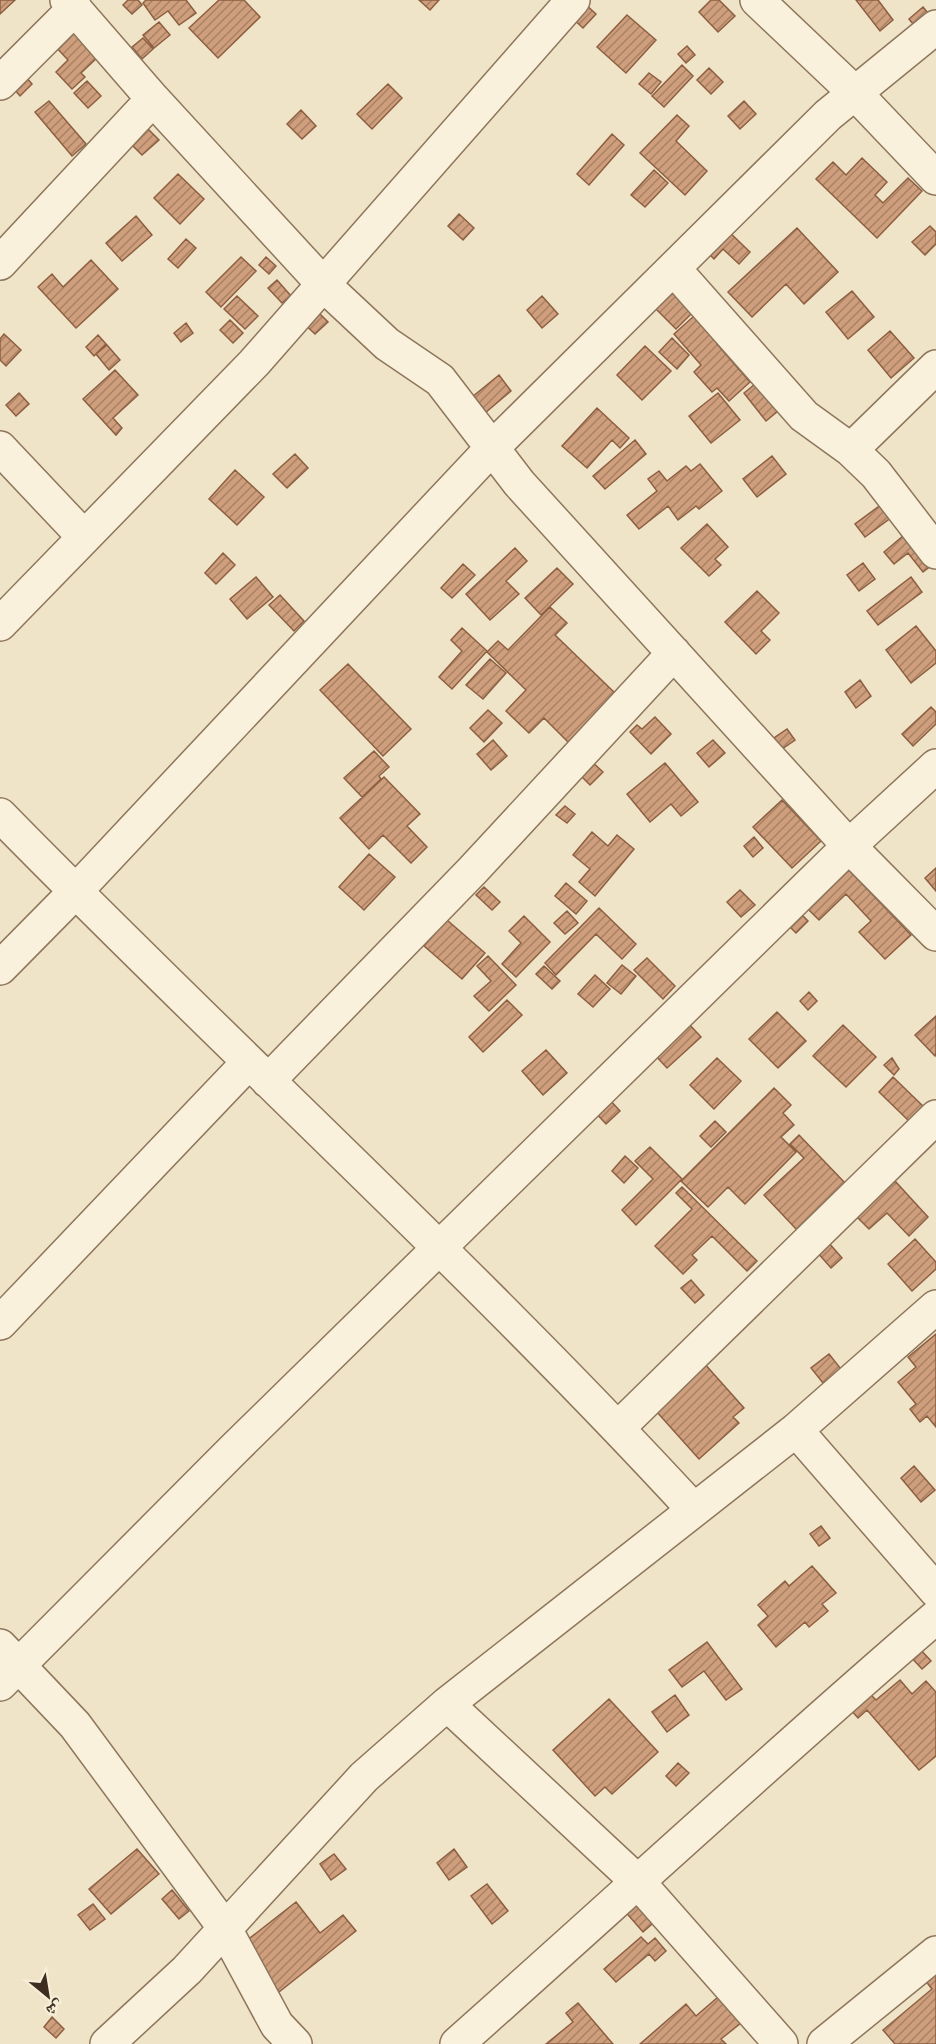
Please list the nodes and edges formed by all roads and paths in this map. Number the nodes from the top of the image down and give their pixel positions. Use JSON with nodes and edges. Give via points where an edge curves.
{"nodes":[{"id":1,"x":573,"y":0,"type":"edge"},
{"id":2,"x":758,"y":0,"type":"edge"},
{"id":3,"x":71,"y":4,"type":"edge"},
{"id":4,"x":936,"y":27,"type":"edge"},
{"id":5,"x":0,"y":83,"type":"edge"},
{"id":6,"x":854,"y":92,"type":"junction"},
{"id":7,"x":153,"y":99,"type":"junction"},
{"id":8,"x":936,"y":177,"type":"edge"},
{"id":9,"x":0,"y":263,"type":"edge"},
{"id":10,"x":674,"y":269,"type":"junction"},
{"id":11,"x":325,"y":286,"type":"junction"},
{"id":12,"x":936,"y":367,"type":"edge"},
{"id":13,"x":0,"y":448,"type":"edge"},
{"id":14,"x":492,"y":448,"type":"junction"},
{"id":15,"x":851,"y":450,"type":"junction"},
{"id":16,"x":84,"y":537,"type":"junction"},
{"id":17,"x":936,"y":552,"type":"edge"},
{"id":18,"x":0,"y":624,"type":"edge"},
{"id":19,"x":674,"y":654,"type":"junction"},
{"id":20,"x":936,"y":766,"type":"edge"},
{"id":21,"x":0,"y":815,"type":"edge"},
{"id":22,"x":849,"y":846,"type":"junction"},
{"id":23,"x":75,"y":892,"type":"junction"},
{"id":24,"x":936,"y":934,"type":"edge"},
{"id":25,"x":0,"y":968,"type":"edge"},
{"id":26,"x":258,"y":1072,"type":"junction"},
{"id":27,"x":936,"y":1117,"type":"edge"},
{"id":28,"x":440,"y":1249,"type":"junction"},
{"id":29,"x":936,"y":1307,"type":"edge"},
{"id":30,"x":0,"y":1323,"type":"edge"},
{"id":31,"x":618,"y":1428,"type":"junction"},
{"id":32,"x":796,"y":1430,"type":"junction"},
{"id":33,"x":694,"y":1510,"type":"junction"},
{"id":34,"x":936,"y":1591,"type":"edge"},
{"id":35,"x":936,"y":1617,"type":"edge"},
{"id":36,"x":6,"y":1665,"type":"edge"},
{"id":37,"x":447,"y":1704,"type":"junction"},
{"id":38,"x":639,"y":1883,"type":"junction"},
{"id":39,"x":224,"y":1927,"type":"junction"},
{"id":40,"x":936,"y":1953,"type":"edge"},
{"id":41,"x":123,"y":2039,"type":"edge"},
{"id":42,"x":295,"y":2044,"type":"edge"},
{"id":43,"x":457,"y":2044,"type":"edge"},
{"id":44,"x":781,"y":2044,"type":"edge"},
{"id":45,"x":824,"y":2044,"type":"edge"}],
"edges":[{"from":1,"to":11,"type":"street"},
{"from":2,"to":6,"type":"street"},
{"from":3,"to":5,"type":"street"},
{"from":3,"to":7,"type":"street"},
{"from":4,"to":6,"type":"street"},
{"from":6,"to":8,"type":"street"},
{"from":6,"to":10,"type":"street"},
{"from":7,"to":9,"type":"street"},
{"from":7,"to":11,"type":"street"},
{"from":10,"to":14,"type":"street"},
{"from":10,"to":15,"type":"street","via":[[804,416]]},
{"from":11,"to":14,"type":"street","via":[[387,345],[440,380]]},
{"from":11,"to":16,"type":"street"},
{"from":12,"to":15,"type":"street"},
{"from":13,"to":16,"type":"street"},
{"from":14,"to":19,"type":"street"},
{"from":14,"to":23,"type":"street"},
{"from":15,"to":17,"type":"street","via":[[876,474]]},
{"from":16,"to":18,"type":"street"},
{"from":19,"to":22,"type":"street"},
{"from":19,"to":26,"type":"street","via":[[472,871]]},
{"from":20,"to":22,"type":"street"},
{"from":21,"to":23,"type":"street"},
{"from":22,"to":24,"type":"street"},
{"from":22,"to":28,"type":"street"},
{"from":23,"to":25,"type":"street"},
{"from":23,"to":26,"type":"street"},
{"from":26,"to":28,"type":"street"},
{"from":26,"to":30,"type":"street"},
{"from":27,"to":31,"type":"street"},
{"from":28,"to":31,"type":"street"},
{"from":28,"to":36,"type":"street"},
{"from":29,"to":32,"type":"street"},
{"from":31,"to":33,"type":"street"},
{"from":32,"to":33,"type":"street"},
{"from":32,"to":34,"type":"street"},
{"from":33,"to":37,"type":"street"},
{"from":35,"to":38,"type":"street","via":[[798,1735]]},
{"from":36,"to":39,"type":"street","via":[[75,1725]]},
{"from":37,"to":38,"type":"street"},
{"from":37,"to":39,"type":"street","via":[[364,1777]]},
{"from":38,"to":43,"type":"street"},
{"from":38,"to":44,"type":"street"},
{"from":39,"to":41,"type":"street"},
{"from":39,"to":42,"type":"street","via":[[277,2025]]},
{"from":40,"to":45,"type":"street"}]}
